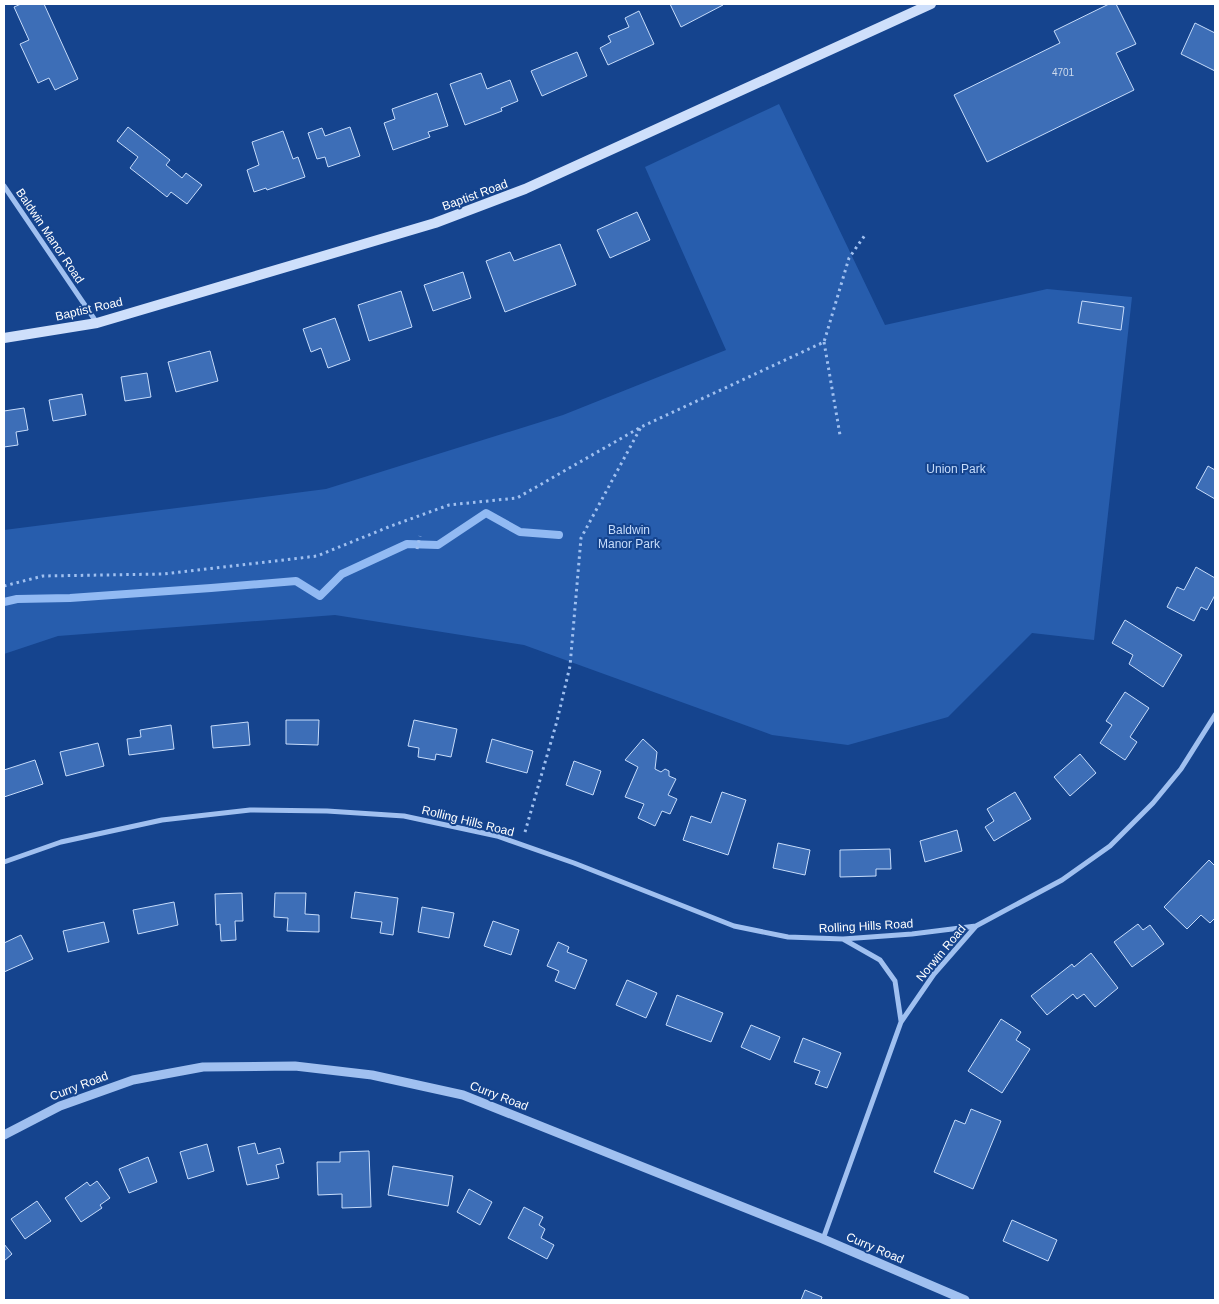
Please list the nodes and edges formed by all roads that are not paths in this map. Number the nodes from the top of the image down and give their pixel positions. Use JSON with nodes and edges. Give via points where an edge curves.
{"nodes":[{"id":1,"x":931,"y":4,"type":"edge"},
{"id":2,"x":4,"y":186,"type":"edge"},
{"id":3,"x":97,"y":322,"type":"junction"},
{"id":4,"x":4,"y":338,"type":"edge"},
{"id":5,"x":1215,"y":715,"type":"edge"},
{"id":6,"x":4,"y":862,"type":"edge"},
{"id":7,"x":976,"y":926,"type":"junction"},
{"id":8,"x":843,"y":939,"type":"junction"},
{"id":9,"x":901,"y":1022,"type":"junction"},
{"id":10,"x":4,"y":1135,"type":"edge"},
{"id":11,"x":823,"y":1239,"type":"junction"},
{"id":12,"x":965,"y":1300,"type":"edge"}],
"edges":[{"from":1,"to":3,"type":"main road","name":"Baptist Road","via":[[525,189],[435,223]]},
{"from":2,"to":3,"type":"street","name":"Baldwin Manor Road"},
{"from":3,"to":4,"type":"main road","name":"Baptist Road"},
{"from":5,"to":7,"type":"street","name":"Norwin Road","via":[[1181,769],[1110,846],[1062,880]]},
{"from":6,"to":8,"type":"street","name":"Rolling Hills Road","via":[[62,842],[162,820],[250,810],[404,816],[497,836],[734,926],[788,937]]},
{"from":7,"to":8,"type":"street","name":"Rolling Hills Road"},
{"from":7,"to":9,"type":"street","name":"Norwin Road","via":[[934,974]]},
{"from":8,"to":9,"type":"street","via":[[880,960],[895,981]]},
{"from":9,"to":11,"type":"street","name":"Norwin Road"},
{"from":10,"to":11,"type":"street","name":"Curry Road","via":[[60,1106],[133,1080],[203,1067],[295,1066],[362,1074],[463,1095]]},
{"from":11,"to":12,"type":"street","name":"Curry Road"}]}
